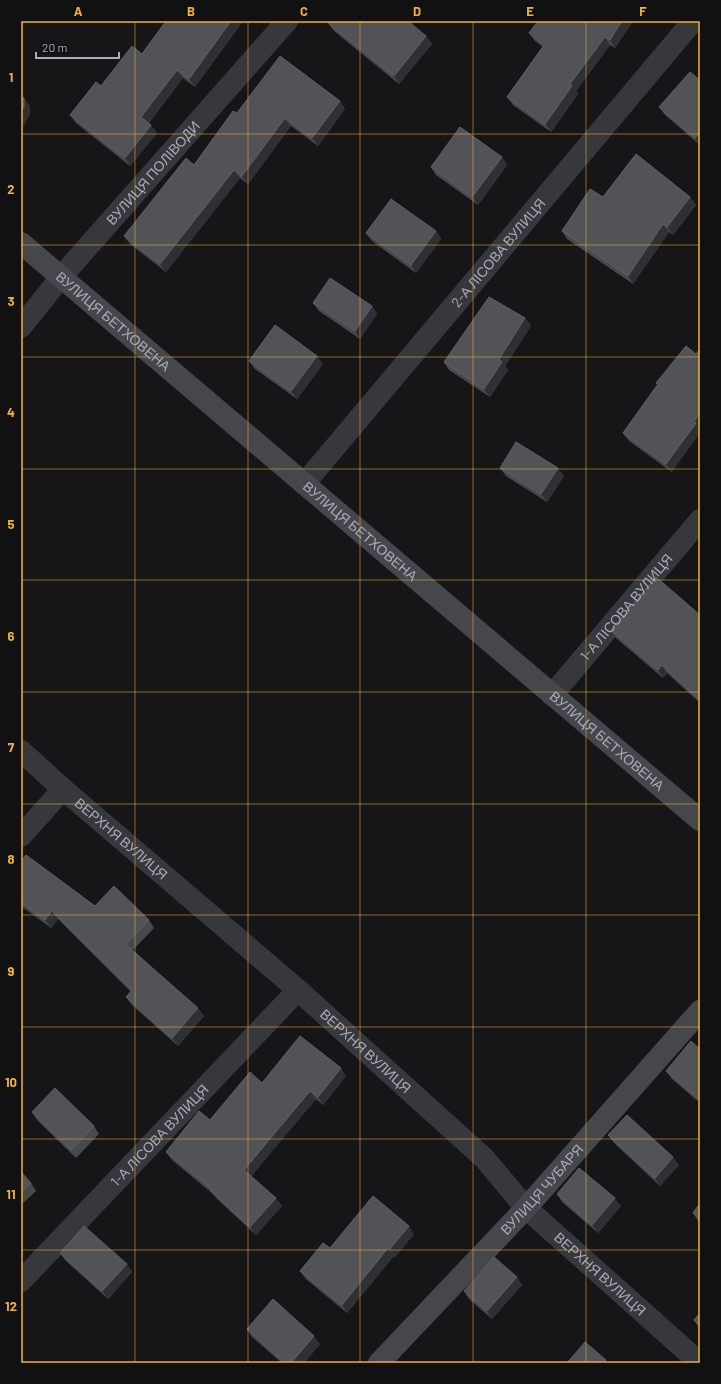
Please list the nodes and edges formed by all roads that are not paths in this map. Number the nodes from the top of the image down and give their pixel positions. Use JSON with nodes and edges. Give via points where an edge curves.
{"nodes":[{"id":1,"x":287,"y":21,"type":"edge"},
{"id":2,"x":693,"y":21,"type":"edge"},
{"id":3,"x":21,"y":243,"type":"edge"},
{"id":4,"x":61,"y":277,"type":"junction"},
{"id":5,"x":21,"y":327,"type":"edge"},
{"id":6,"x":304,"y":484,"type":"junction"},
{"id":7,"x":700,"y":520,"type":"edge"},
{"id":8,"x":552,"y":695,"type":"junction"},
{"id":9,"x":21,"y":751,"type":"edge"},
{"id":10,"x":63,"y":789,"type":"junction"},
{"id":11,"x":700,"y":820,"type":"edge"},
{"id":12,"x":21,"y":836,"type":"edge"},
{"id":13,"x":298,"y":990,"type":"junction"},
{"id":14,"x":700,"y":1011,"type":"edge"},
{"id":15,"x":526,"y":1208,"type":"junction"},
{"id":16,"x":21,"y":1281,"type":"edge"},
{"id":17,"x":379,"y":1363,"type":"edge"},
{"id":18,"x":700,"y":1363,"type":"edge"}],
"edges":[{"from":1,"to":4,"type":"street","name":"ВУЛИЦЯ ПОЛІВОДИ"},
{"from":2,"to":6,"type":"street","name":"2-А ЛІСОВА ВУЛИЦЯ"},
{"from":3,"to":4,"type":"street","name":"ВУЛИЦЯ БЕТХОВЕНА"},
{"from":4,"to":5,"type":"street","name":"ВУЛИЦЯ ПОЛІВОДИ"},
{"from":4,"to":6,"type":"street","name":"ВУЛИЦЯ БЕТХОВЕНА"},
{"from":6,"to":8,"type":"street","name":"ВУЛИЦЯ БЕТХОВЕНА"},
{"from":7,"to":8,"type":"street","name":"1-А ЛІСОВА ВУЛИЦЯ"},
{"from":8,"to":11,"type":"street","name":"ВУЛИЦЯ БЕТХОВЕНА"},
{"from":9,"to":10,"type":"street","name":"ВЕРХНЯ ВУЛИЦЯ"},
{"from":10,"to":12,"type":"street"},
{"from":10,"to":13,"type":"street","name":"ВЕРХНЯ ВУЛИЦЯ"},
{"from":13,"to":15,"type":"street","name":"ВЕРХНЯ ВУЛИЦЯ","via":[[484,1158]]},
{"from":13,"to":16,"type":"street","name":"1-А ЛІСОВА ВУЛИЦЯ"},
{"from":14,"to":15,"type":"street","name":"ВУЛИЦЯ ЧУБАРЯ"},
{"from":15,"to":17,"type":"street","name":"ВУЛИЦЯ ЧУБАРЯ"},
{"from":15,"to":18,"type":"street","name":"ВЕРХНЯ ВУЛИЦЯ"}]}
